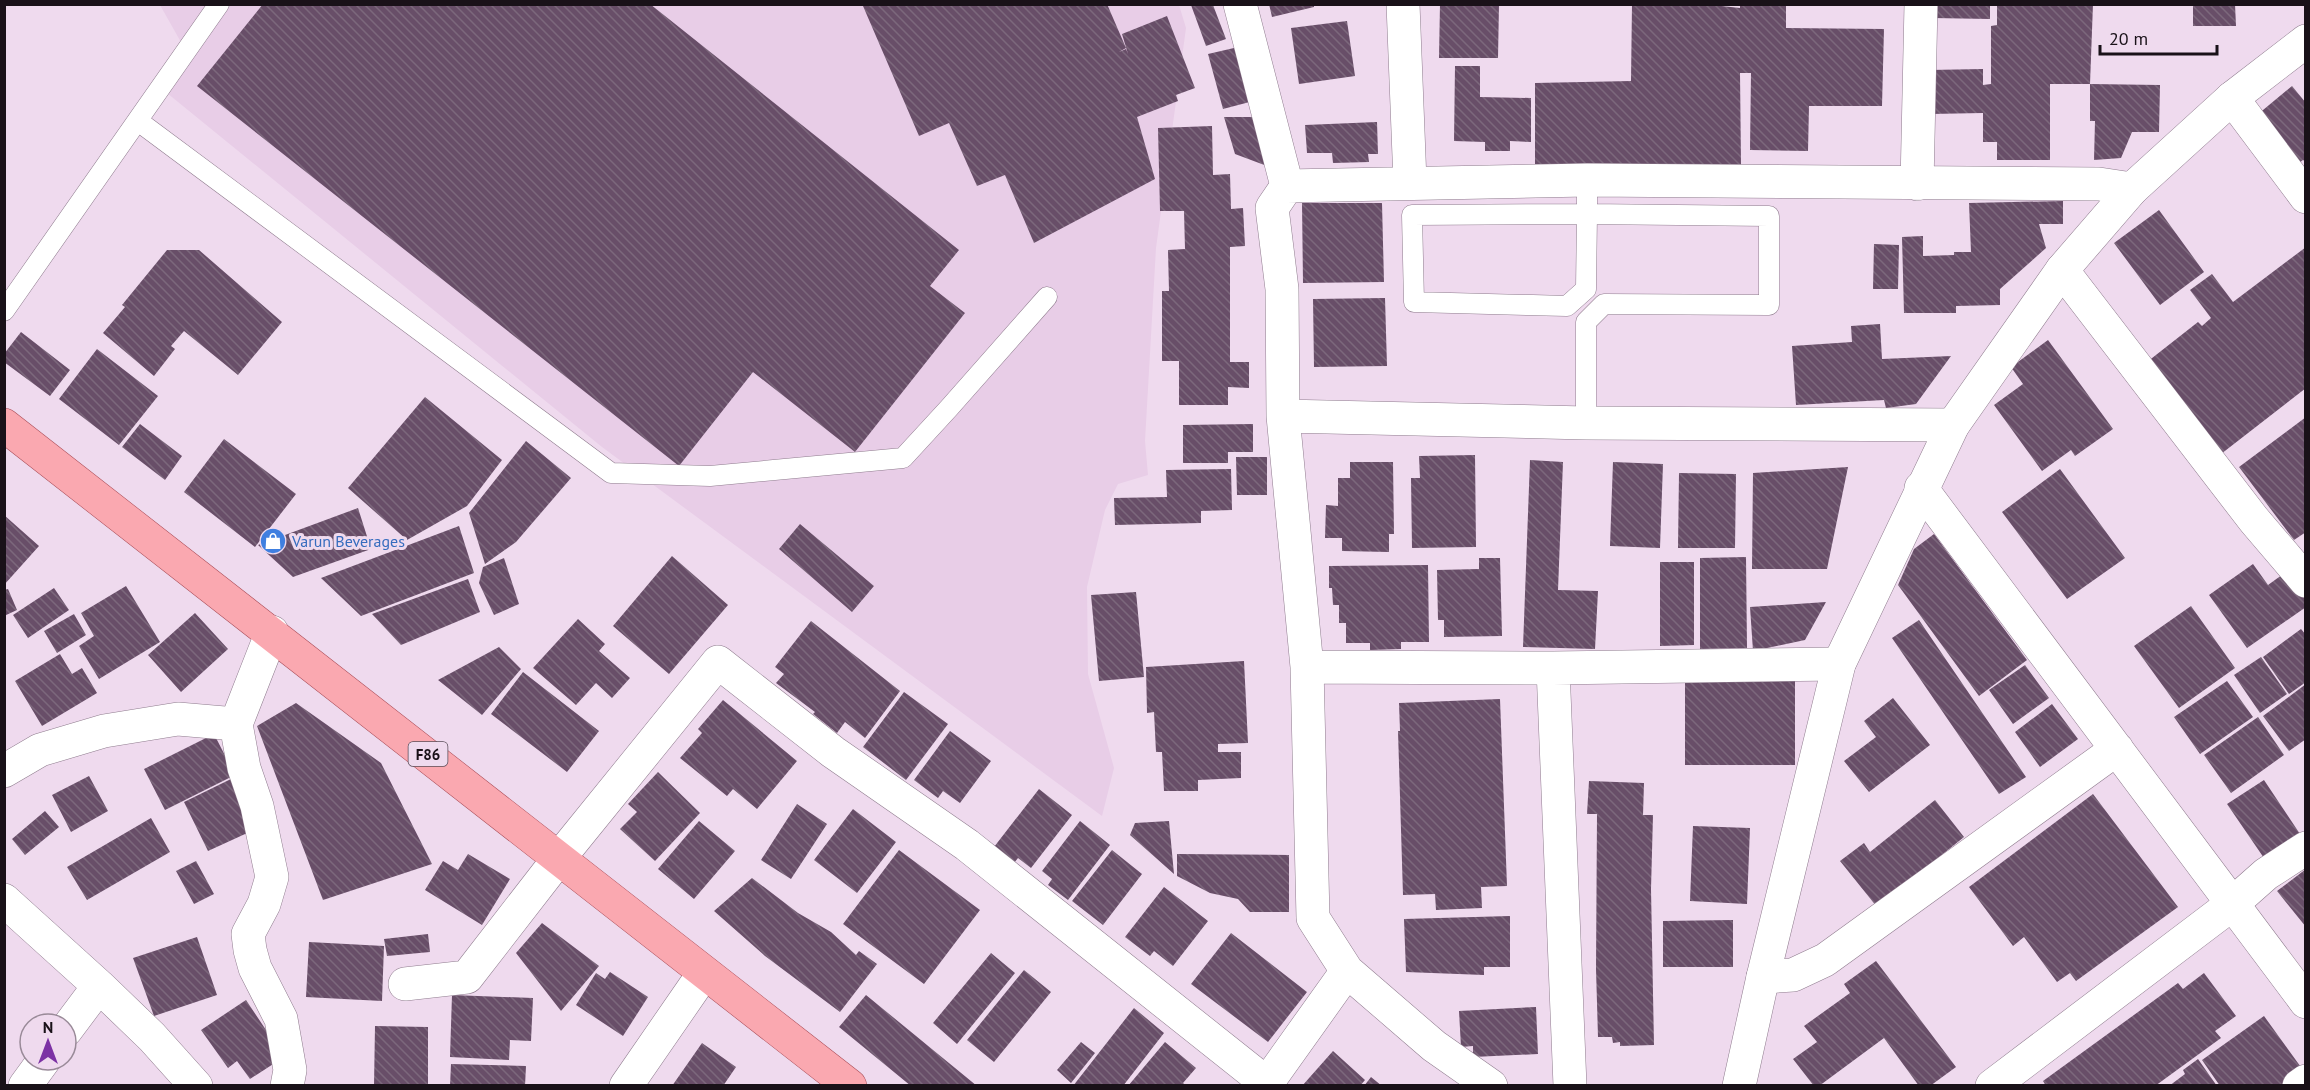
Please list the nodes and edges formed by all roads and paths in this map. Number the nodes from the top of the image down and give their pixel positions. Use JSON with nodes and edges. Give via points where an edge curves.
{"nodes":[{"id":1,"x":219,"y":4,"type":"edge"},
{"id":2,"x":1240,"y":4,"type":"edge"},
{"id":3,"x":1403,"y":4,"type":"edge"},
{"id":4,"x":1921,"y":4,"type":"edge"},
{"id":5,"x":2306,"y":41,"type":"edge"},
{"id":6,"x":2232,"y":98,"type":"junction"},
{"id":7,"x":138,"y":121,"type":"junction"},
{"id":8,"x":1587,"y":180,"type":"junction"},
{"id":9,"x":1410,"y":182,"type":"junction"},
{"id":10,"x":1917,"y":184,"type":"junction"},
{"id":11,"x":1287,"y":186,"type":"junction"},
{"id":12,"x":2132,"y":189,"type":"junction"},
{"id":13,"x":2306,"y":197,"type":"edge"},
{"id":14,"x":1587,"y":214,"type":"junction"},
{"id":15,"x":2062,"y":270,"type":"junction"},
{"id":16,"x":1586,"y":289,"type":"junction"},
{"id":17,"x":1047,"y":297,"type":"dead end"},
{"id":18,"x":1604,"y":304,"type":"junction"},
{"id":19,"x":1567,"y":306,"type":"junction"},
{"id":20,"x":4,"y":311,"type":"edge"},
{"id":21,"x":1586,"y":322,"type":"junction"},
{"id":22,"x":1283,"y":416,"type":"junction"},
{"id":23,"x":1586,"y":423,"type":"junction"},
{"id":24,"x":4,"y":425,"type":"edge"},
{"id":25,"x":1953,"y":425,"type":"junction"},
{"id":26,"x":1921,"y":488,"type":"junction"},
{"id":27,"x":2306,"y":581,"type":"edge"},
{"id":28,"x":272,"y":632,"type":"junction"},
{"id":29,"x":1839,"y":664,"type":"junction"},
{"id":30,"x":1307,"y":667,"type":"junction"},
{"id":31,"x":1553,"y":668,"type":"junction"},
{"id":32,"x":236,"y":724,"type":"junction"},
{"id":33,"x":2117,"y":749,"type":"junction"},
{"id":34,"x":4,"y":771,"type":"edge"},
{"id":35,"x":2306,"y":848,"type":"edge"},
{"id":36,"x":560,"y":857,"type":"junction"},
{"id":37,"x":4,"y":900,"type":"edge"},
{"id":38,"x":2231,"y":905,"type":"junction"},
{"id":39,"x":1347,"y":971,"type":"junction"},
{"id":40,"x":704,"y":973,"type":"junction"},
{"id":41,"x":1763,"y":977,"type":"junction"},
{"id":42,"x":405,"y":984,"type":"dead end"},
{"id":43,"x":99,"y":986,"type":"junction"},
{"id":44,"x":2306,"y":1002,"type":"edge"},
{"id":45,"x":78,"y":1014,"type":"edge"},
{"id":46,"x":35,"y":1072,"type":"edge"},
{"id":47,"x":2306,"y":1081,"type":"edge"},
{"id":48,"x":1267,"y":1085,"type":"edge"},
{"id":49,"x":25,"y":1086,"type":"edge"},
{"id":50,"x":196,"y":1086,"type":"edge"},
{"id":51,"x":287,"y":1086,"type":"edge"},
{"id":52,"x":626,"y":1086,"type":"edge"},
{"id":53,"x":850,"y":1086,"type":"edge"},
{"id":54,"x":1491,"y":1086,"type":"edge"},
{"id":55,"x":1570,"y":1086,"type":"edge"},
{"id":56,"x":1739,"y":1086,"type":"edge"},
{"id":57,"x":1992,"y":1086,"type":"edge"},
{"id":58,"x":2300,"y":1086,"type":"edge"}],
"edges":[{"from":1,"to":7,"type":"lane"},
{"from":2,"to":11,"type":"street"},
{"from":3,"to":9,"type":"street"},
{"from":4,"to":10,"type":"street"},
{"from":5,"to":6,"type":"street"},
{"from":6,"to":12,"type":"street"},
{"from":6,"to":13,"type":"street"},
{"from":7,"to":17,"type":"lane","via":[[611,473],[710,476],[903,458]]},
{"from":7,"to":20,"type":"lane"},
{"from":8,"to":9,"type":"street"},
{"from":8,"to":10,"type":"street"},
{"from":8,"to":14,"type":"lane"},
{"from":9,"to":11,"type":"street"},
{"from":10,"to":12,"type":"street","via":[[2099,184]]},
{"from":11,"to":22,"type":"street","via":[[1272,208],[1282,289]]},
{"from":12,"to":15,"type":"street"},
{"from":14,"to":16,"type":"lane"},
{"from":14,"to":18,"type":"lane","via":[[1769,216],[1769,305]]},
{"from":14,"to":19,"type":"lane","via":[[1412,215],[1414,302]]},
{"from":15,"to":25,"type":"street"},
{"from":15,"to":27,"type":"street","via":[[2254,520]]},
{"from":16,"to":18,"type":"lane"},
{"from":16,"to":19,"type":"lane"},
{"from":18,"to":21,"type":"lane"},
{"from":19,"to":21,"type":"lane"},
{"from":21,"to":23,"type":"lane"},
{"from":22,"to":23,"type":"street"},
{"from":22,"to":30,"type":"street"},
{"from":23,"to":25,"type":"street"},
{"from":24,"to":28,"type":"main road","number":"F86"},
{"from":25,"to":26,"type":"street"},
{"from":26,"to":29,"type":"street"},
{"from":26,"to":33,"type":"street"},
{"from":28,"to":32,"type":"street"},
{"from":28,"to":36,"type":"main road","number":"F86"},
{"from":29,"to":31,"type":"street"},
{"from":29,"to":41,"type":"street"},
{"from":30,"to":31,"type":"street"},
{"from":30,"to":39,"type":"street","via":[[1313,918]]},
{"from":31,"to":55,"type":"street"},
{"from":32,"to":34,"type":"street","via":[[178,719],[104,731],[40,750]]},
{"from":32,"to":51,"type":"street","via":[[272,877],[264,904],[248,934],[250,950],[281,1019],[290,1070]]},
{"from":33,"to":38,"type":"street"},
{"from":33,"to":41,"type":"street","via":[[1825,960],[1793,975]]},
{"from":35,"to":38,"type":"street","via":[[2266,874]]},
{"from":36,"to":40,"type":"main road","number":"F86"},
{"from":36,"to":42,"type":"street","via":[[467,977]]},
{"from":36,"to":48,"type":"street","via":[[718,662],[833,752],[967,844]]},
{"from":37,"to":43,"type":"street"},
{"from":38,"to":44,"type":"street"},
{"from":38,"to":57,"type":"street"},
{"from":39,"to":48,"type":"street"},
{"from":39,"to":54,"type":"street","via":[[1434,1046]]},
{"from":40,"to":52,"type":"street"},
{"from":40,"to":53,"type":"main road","number":"F86"},
{"from":41,"to":56,"type":"street"},
{"from":43,"to":45,"type":"street"},
{"from":43,"to":50,"type":"street"},
{"from":46,"to":49,"type":"street"},
{"from":47,"to":58,"type":"street"}]}
